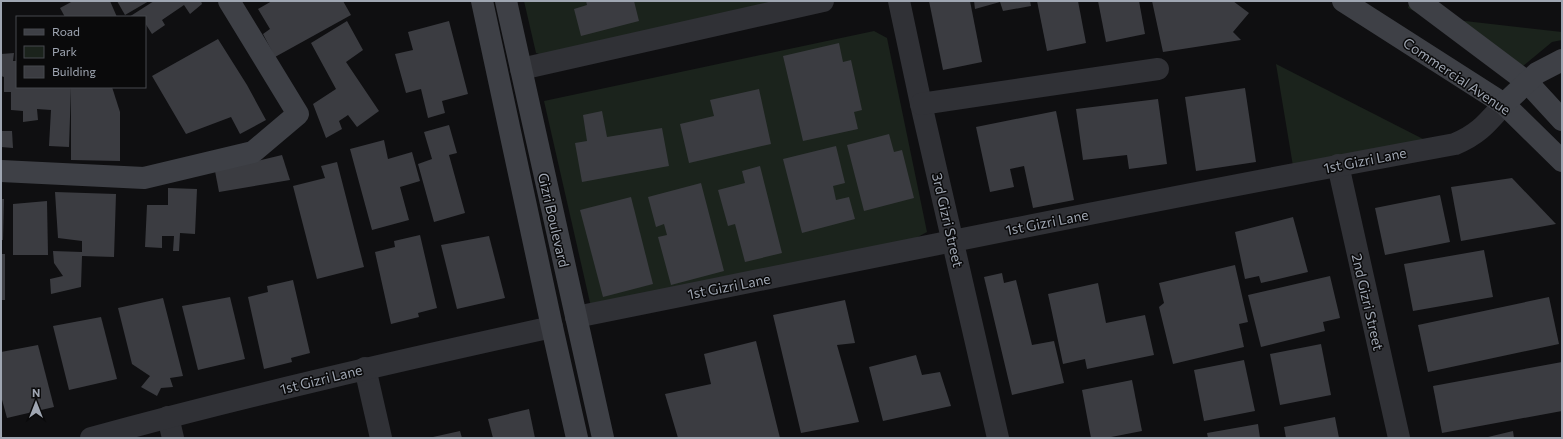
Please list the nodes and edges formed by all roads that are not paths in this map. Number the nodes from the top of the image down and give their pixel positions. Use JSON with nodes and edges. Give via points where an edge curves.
{"nodes":[{"id":1,"x":229,"y":1,"type":"edge"},
{"id":2,"x":482,"y":1,"type":"edge"},
{"id":3,"x":506,"y":1,"type":"edge"},
{"id":4,"x":823,"y":1,"type":"edge"},
{"id":5,"x":900,"y":1,"type":"edge"},
{"id":6,"x":1343,"y":1,"type":"edge"},
{"id":7,"x":1419,"y":1,"type":"edge"},
{"id":8,"x":1562,"y":60,"type":"edge"},
{"id":9,"x":521,"y":69,"type":"junction"},
{"id":10,"x":1158,"y":69,"type":"dead end"},
{"id":11,"x":1527,"y":82,"type":"junction"},
{"id":12,"x":921,"y":104,"type":"junction"},
{"id":13,"x":1504,"y":104,"type":"junction"},
{"id":14,"x":1562,"y":120,"type":"edge"},
{"id":15,"x":1562,"y":160,"type":"edge"},
{"id":16,"x":1338,"y":165,"type":"junction"},
{"id":17,"x":1,"y":171,"type":"edge"},
{"id":18,"x":954,"y":240,"type":"junction"},
{"id":19,"x":576,"y":317,"type":"junction"},
{"id":20,"x":552,"y":326,"type":"junction"},
{"id":21,"x":365,"y":368,"type":"junction"},
{"id":22,"x":168,"y":417,"type":"junction"},
{"id":23,"x":92,"y":438,"type":"edge"},
{"id":24,"x":173,"y":438,"type":"edge"},
{"id":25,"x":381,"y":438,"type":"edge"},
{"id":26,"x":577,"y":438,"type":"edge"},
{"id":27,"x":603,"y":438,"type":"edge"},
{"id":28,"x":998,"y":438,"type":"edge"},
{"id":29,"x":1399,"y":438,"type":"edge"}],
"edges":[{"from":1,"to":17,"type":"main road","via":[[298,114],[253,152],[144,178]]},
{"from":2,"to":20,"type":"main road","name":"Gizri Boulevard"},
{"from":3,"to":9,"type":"main road","name":"Gizri Boulevard"},
{"from":4,"to":9,"type":"street"},
{"from":5,"to":12,"type":"street","name":"3rd Gizri Street"},
{"from":6,"to":13,"type":"main road","name":"Commercial Avenue"},
{"from":7,"to":11,"type":"main road"},
{"from":8,"to":11,"type":"main road","via":[[1537,73]]},
{"from":9,"to":19,"type":"main road","name":"Gizri Boulevard"},
{"from":10,"to":12,"type":"street"},
{"from":11,"to":13,"type":"main road"},
{"from":11,"to":14,"type":"main road"},
{"from":12,"to":18,"type":"street","name":"3rd Gizri Street"},
{"from":13,"to":15,"type":"main road","name":"Commercial Avenue"},
{"from":13,"to":16,"type":"street","name":"1st Gizri Lane","via":[[1484,127],[1470,138],[1455,144]]},
{"from":16,"to":18,"type":"street","name":"1st Gizri Lane"},
{"from":16,"to":29,"type":"street","name":"2nd Gizri Street"},
{"from":18,"to":19,"type":"street","name":"1st Gizri Lane"},
{"from":18,"to":28,"type":"street","name":"3rd Gizri Street"},
{"from":19,"to":27,"type":"main road","name":"Gizri Boulevard"},
{"from":20,"to":21,"type":"street","name":"1st Gizri Lane"},
{"from":20,"to":26,"type":"main road","name":"Gizri Boulevard"},
{"from":21,"to":22,"type":"street","name":"1st Gizri Lane"},
{"from":21,"to":25,"type":"street"},
{"from":22,"to":23,"type":"street","name":"1st Gizri Lane"},
{"from":22,"to":24,"type":"street"}]}
